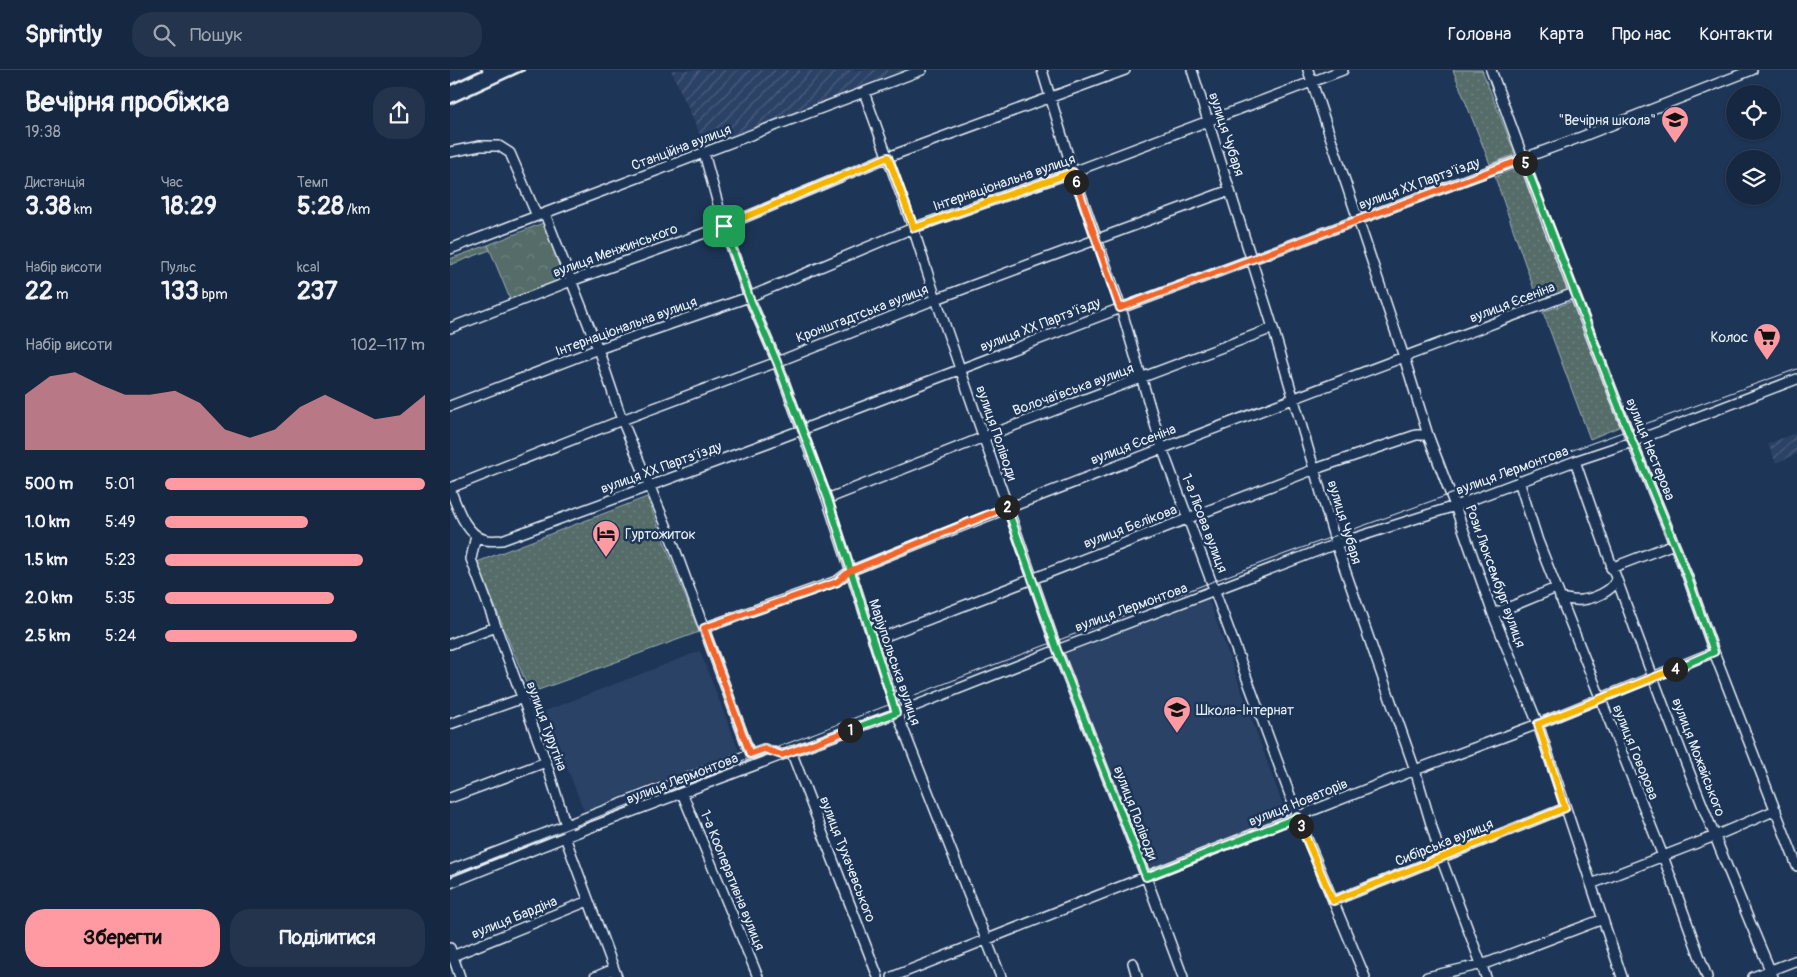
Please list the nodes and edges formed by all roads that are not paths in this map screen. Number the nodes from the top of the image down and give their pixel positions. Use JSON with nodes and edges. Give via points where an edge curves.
{"nodes":[{"id":1,"x":922,"y":70,"type":"edge"},
{"id":2,"x":1042,"y":70,"type":"edge"},
{"id":3,"x":1125,"y":70,"type":"edge"},
{"id":4,"x":1192,"y":70,"type":"edge"},
{"id":5,"x":1308,"y":70,"type":"edge"},
{"id":6,"x":1344,"y":70,"type":"edge"},
{"id":7,"x":1491,"y":70,"type":"edge"},
{"id":8,"x":1752,"y":70,"type":"edge"},
{"id":9,"x":1313,"y":82,"type":"junction"},
{"id":10,"x":864,"y":92,"type":"junction"},
{"id":11,"x":1051,"y":98,"type":"junction"},
{"id":12,"x":1208,"y":121,"type":"junction"},
{"id":13,"x":450,"y":152,"type":"edge"},
{"id":14,"x":704,"y":153,"type":"junction"},
{"id":15,"x":888,"y":157,"type":"junction"},
{"id":16,"x":1523,"y":159,"type":"junction"},
{"id":17,"x":1073,"y":172,"type":"junction"},
{"id":18,"x":1230,"y":190,"type":"junction"},
{"id":19,"x":541,"y":215,"type":"junction"},
{"id":20,"x":1358,"y":220,"type":"junction"},
{"id":21,"x":724,"y":226,"type":"junction"},
{"id":22,"x":914,"y":228,"type":"junction"},
{"id":23,"x":1096,"y":241,"type":"junction"},
{"id":24,"x":450,"y":249,"type":"edge"},
{"id":25,"x":1251,"y":260,"type":"junction"},
{"id":26,"x":571,"y":280,"type":"junction"},
{"id":27,"x":1574,"y":293,"type":"junction"},
{"id":28,"x":749,"y":297,"type":"junction"},
{"id":29,"x":936,"y":299,"type":"junction"},
{"id":30,"x":1120,"y":308,"type":"junction"},
{"id":31,"x":450,"y":328,"type":"edge"},
{"id":32,"x":1273,"y":328,"type":"junction"},
{"id":33,"x":598,"y":349,"type":"junction"},
{"id":34,"x":1404,"y":357,"type":"junction"},
{"id":35,"x":777,"y":362,"type":"junction"},
{"id":36,"x":960,"y":370,"type":"junction"},
{"id":37,"x":1141,"y":379,"type":"junction"},
{"id":38,"x":1797,"y":379,"type":"edge"},
{"id":39,"x":1293,"y":398,"type":"junction"},
{"id":40,"x":450,"y":406,"type":"edge"},
{"id":41,"x":622,"y":420,"type":"junction"},
{"id":42,"x":802,"y":429,"type":"junction"},
{"id":43,"x":1428,"y":436,"type":"junction"},
{"id":44,"x":984,"y":437,"type":"junction"},
{"id":45,"x":1632,"y":442,"type":"junction"},
{"id":46,"x":1162,"y":448,"type":"junction"},
{"id":47,"x":1575,"y":461,"type":"junction"},
{"id":48,"x":1315,"y":469,"type":"junction"},
{"id":49,"x":1519,"y":481,"type":"junction"},
{"id":50,"x":649,"y":487,"type":"junction"},
{"id":51,"x":450,"y":488,"type":"edge"},
{"id":52,"x":828,"y":499,"type":"junction"},
{"id":53,"x":1455,"y":506,"type":"junction"},
{"id":54,"x":1008,"y":507,"type":"junction"},
{"id":55,"x":1188,"y":518,"type":"junction"},
{"id":56,"x":476,"y":535,"type":"junction"},
{"id":57,"x":1336,"y":544,"type":"junction"},
{"id":58,"x":1674,"y":544,"type":"junction"},
{"id":59,"x":1611,"y":568,"type":"junction"},
{"id":60,"x":850,"y":571,"type":"junction"},
{"id":61,"x":1032,"y":579,"type":"junction"},
{"id":62,"x":1616,"y":580,"type":"junction"},
{"id":63,"x":1556,"y":588,"type":"junction"},
{"id":64,"x":1216,"y":591,"type":"junction"},
{"id":65,"x":1560,"y":598,"type":"junction"},
{"id":66,"x":1493,"y":614,"type":"junction"},
{"id":67,"x":496,"y":627,"type":"junction"},
{"id":68,"x":704,"y":628,"type":"junction"},
{"id":69,"x":873,"y":641,"type":"junction"},
{"id":70,"x":450,"y":644,"type":"edge"},
{"id":71,"x":1057,"y":650,"type":"junction"},
{"id":72,"x":1714,"y":652,"type":"junction"},
{"id":73,"x":1653,"y":678,"type":"junction"},
{"id":74,"x":523,"y":698,"type":"junction"},
{"id":75,"x":1600,"y":698,"type":"junction"},
{"id":76,"x":896,"y":713,"type":"junction"},
{"id":77,"x":450,"y":724,"type":"edge"},
{"id":78,"x":1538,"y":724,"type":"junction"},
{"id":79,"x":791,"y":751,"type":"junction"},
{"id":80,"x":750,"y":754,"type":"junction"},
{"id":81,"x":782,"y":755,"type":"junction"},
{"id":82,"x":546,"y":762,"type":"junction"},
{"id":83,"x":1415,"y":770,"type":"junction"},
{"id":84,"x":682,"y":793,"type":"junction"},
{"id":85,"x":450,"y":798,"type":"edge"},
{"id":86,"x":1565,"y":808,"type":"junction"},
{"id":87,"x":1776,"y":810,"type":"junction"},
{"id":88,"x":1298,"y":817,"type":"junction"},
{"id":89,"x":566,"y":826,"type":"junction"},
{"id":90,"x":1715,"y":836,"type":"junction"},
{"id":91,"x":564,"y":838,"type":"junction"},
{"id":92,"x":1663,"y":856,"type":"junction"},
{"id":93,"x":1441,"y":858,"type":"junction"},
{"id":94,"x":1797,"y":866,"type":"edge"},
{"id":95,"x":450,"y":870,"type":"edge"},
{"id":96,"x":1146,"y":877,"type":"junction"},
{"id":97,"x":450,"y":883,"type":"edge"},
{"id":98,"x":1591,"y":884,"type":"junction"},
{"id":99,"x":1333,"y":901,"type":"junction"},
{"id":100,"x":588,"y":902,"type":"junction"},
{"id":101,"x":1603,"y":919,"type":"junction"},
{"id":102,"x":987,"y":939,"type":"junction"},
{"id":103,"x":451,"y":954,"type":"edge"},
{"id":104,"x":1797,"y":960,"type":"edge"},
{"id":105,"x":1133,"y":963,"type":"dead end"},
{"id":106,"x":1481,"y":964,"type":"junction"},
{"id":107,"x":616,"y":973,"type":"edge"},
{"id":108,"x":1772,"y":974,"type":"edge"},
{"id":109,"x":460,"y":977,"type":"edge"},
{"id":110,"x":595,"y":977,"type":"edge"},
{"id":111,"x":758,"y":977,"type":"edge"},
{"id":112,"x":878,"y":977,"type":"edge"},
{"id":113,"x":892,"y":977,"type":"edge"},
{"id":114,"x":1001,"y":977,"type":"edge"},
{"id":115,"x":1137,"y":977,"type":"edge"},
{"id":116,"x":1183,"y":977,"type":"edge"},
{"id":117,"x":1365,"y":977,"type":"edge"},
{"id":118,"x":1428,"y":977,"type":"edge"},
{"id":119,"x":1486,"y":977,"type":"edge"},
{"id":120,"x":1622,"y":977,"type":"edge"},
{"id":121,"x":1707,"y":977,"type":"edge"},
{"id":122,"x":1753,"y":977,"type":"edge"}],
"edges":[{"from":1,"to":10,"type":"street","name":"Станційна вулиця"},
{"from":2,"to":11,"type":"street","name":"1-а Лісова вулиця"},
{"from":3,"to":11,"type":"street","name":"вулиця Менжинського"},
{"from":4,"to":12,"type":"street","name":"вулиця Чубаря"},
{"from":5,"to":9,"type":"street","name":"Рози Люксембург вулиця"},
{"from":6,"to":9,"type":"street","name":"Інтернаціональна вулиця"},
{"from":7,"to":16,"type":"street","name":"вулиця Нестерова"},
{"from":8,"to":16,"type":"street","name":"вулиця XX Партз'їзду"},
{"from":9,"to":12,"type":"street","name":"Інтернаціональна вулиця"},
{"from":9,"to":20,"type":"street","name":"Рози Люксембург вулиця"},
{"from":10,"to":14,"type":"street","name":"Станційна вулиця"},
{"from":10,"to":15,"type":"street","name":"вулиця Поліводи"},
{"from":11,"to":15,"type":"street","name":"вулиця Менжинського"},
{"from":11,"to":17,"type":"street","name":"1-а Лісова вулиця"},
{"from":12,"to":17,"type":"street","name":"Інтернаціональна вулиця"},
{"from":12,"to":18,"type":"street","name":"вулиця Чубаря"},
{"from":13,"to":19,"type":"street","via":[[499,146],[510,153]]},
{"from":14,"to":19,"type":"street","name":"Станційна вулиця"},
{"from":14,"to":21,"type":"street","name":"Маріупольська вулиця"},
{"from":15,"to":21,"type":"street","name":"вулиця Менжинського"},
{"from":15,"to":22,"type":"street","name":"вулиця Поліводи"},
{"from":16,"to":20,"type":"street","name":"вулиця XX Партз'їзду"},
{"from":16,"to":27,"type":"street","name":"вулиця Нестерова"},
{"from":17,"to":22,"type":"street","name":"Інтернаціональна вулиця"},
{"from":17,"to":23,"type":"street","name":"1-а Лісова вулиця"},
{"from":18,"to":23,"type":"street","name":"Кронштадтська вулиця"},
{"from":18,"to":25,"type":"street","name":"вулиця Чубаря"},
{"from":19,"to":24,"type":"street","name":"Станційна вулиця"},
{"from":19,"to":26,"type":"street"},
{"from":20,"to":25,"type":"street","name":"вулиця XX Партз'їзду"},
{"from":20,"to":34,"type":"street","name":"Рози Люксембург вулиця"},
{"from":21,"to":26,"type":"street","name":"вулиця Менжинського"},
{"from":21,"to":28,"type":"street","name":"Маріупольська вулиця"},
{"from":22,"to":28,"type":"street","name":"Інтернаціональна вулиця"},
{"from":22,"to":29,"type":"street","name":"вулиця Поліводи"},
{"from":23,"to":29,"type":"street","name":"Кронштадтська вулиця"},
{"from":23,"to":30,"type":"street","name":"1-а Лісова вулиця"},
{"from":25,"to":30,"type":"street","name":"вулиця XX Партз'їзду"},
{"from":25,"to":32,"type":"street","name":"вулиця Чубаря"},
{"from":26,"to":31,"type":"street","name":"вулиця Менжинського"},
{"from":26,"to":33,"type":"street"},
{"from":27,"to":34,"type":"street","name":"вулиця Єсеніна"},
{"from":27,"to":45,"type":"street","name":"вулиця Нестерова"},
{"from":28,"to":33,"type":"street","name":"Інтернаціональна вулиця"},
{"from":28,"to":35,"type":"street","name":"Маріупольська вулиця"},
{"from":29,"to":35,"type":"street","name":"Кронштадтська вулиця"},
{"from":29,"to":36,"type":"street","name":"вулиця Поліводи"},
{"from":30,"to":36,"type":"street","name":"вулиця XX Партз'їзду"},
{"from":30,"to":37,"type":"street","name":"1-а Лісова вулиця"},
{"from":32,"to":37,"type":"street","name":"Волочаївська вулиця"},
{"from":32,"to":39,"type":"street","name":"вулиця Чубаря"},
{"from":33,"to":40,"type":"street","name":"Інтернаціональна вулиця"},
{"from":33,"to":41,"type":"street"},
{"from":34,"to":39,"type":"street","name":"вулиця Єсеніна"},
{"from":34,"to":43,"type":"street","name":"Рози Люксембург вулиця"},
{"from":35,"to":41,"type":"street","name":"Кронштадтська вулиця"},
{"from":35,"to":42,"type":"street","name":"Маріупольська вулиця"},
{"from":36,"to":42,"type":"street","name":"вулиця XX Партз'їзду"},
{"from":36,"to":44,"type":"street","name":"вулиця Поліводи"},
{"from":37,"to":44,"type":"street","name":"Волочаївська вулиця"},
{"from":37,"to":46,"type":"street","name":"1-а Лісова вулиця"},
{"from":38,"to":45,"type":"street","name":"вулиця Лермонтова"},
{"from":39,"to":46,"type":"street","name":"вулиця Єсеніна"},
{"from":39,"to":48,"type":"street","name":"вулиця Чубаря"},
{"from":41,"to":50,"type":"street"},
{"from":41,"to":51,"type":"street","name":"Кронштадтська вулиця"},
{"from":42,"to":50,"type":"street","name":"вулиця XX Партз'їзду"},
{"from":42,"to":52,"type":"street","name":"Маріупольська вулиця"},
{"from":43,"to":48,"type":"street","name":"вулиця Бєлікова","via":[[1416,435]]},
{"from":43,"to":53,"type":"street","name":"Рози Люксембург вулиця"},
{"from":44,"to":52,"type":"street","name":"Волочаївська вулиця"},
{"from":44,"to":54,"type":"street","name":"вулиця Поліводи"},
{"from":45,"to":47,"type":"street","name":"вулиця Лермонтова"},
{"from":45,"to":58,"type":"street","name":"вулиця Нестерова"},
{"from":46,"to":54,"type":"street","name":"вулиця Єсеніна"},
{"from":46,"to":55,"type":"street","name":"1-а Лісова вулиця"},
{"from":47,"to":49,"type":"street","name":"вулиця Лермонтова"},
{"from":47,"to":59,"type":"street","name":"вулиця Можайського"},
{"from":48,"to":55,"type":"street","name":"вулиця Бєлікова"},
{"from":48,"to":57,"type":"street","name":"вулиця Чубаря"},
{"from":49,"to":53,"type":"street","name":"вулиця Лермонтова"},
{"from":49,"to":63,"type":"street","name":"вулиця Говорова"},
{"from":50,"to":56,"type":"street","name":"вулиця XX Партз'їзду","via":[[502,540],[487,540]]},
{"from":50,"to":68,"type":"street"},
{"from":51,"to":56,"type":"street","via":[[468,526]]},
{"from":52,"to":60,"type":"street","name":"Маріупольська вулиця"},
{"from":53,"to":57,"type":"street","name":"вулиця Лермонтова"},
{"from":53,"to":66,"type":"street","name":"Рози Люксембург вулиця"},
{"from":54,"to":60,"type":"street","name":"вулиця Єсеніна"},
{"from":54,"to":61,"type":"street","name":"вулиця Поліводи"},
{"from":55,"to":61,"type":"street","name":"вулиця Бєлікова"},
{"from":55,"to":64,"type":"street","name":"1-а Лісова вулиця"},
{"from":56,"to":67,"type":"street","name":"вулиця Турутіна","via":[[470,559]]},
{"from":57,"to":64,"type":"street","name":"вулиця Лермонтова"},
{"from":57,"to":83,"type":"street","name":"вулиця Чубаря"},
{"from":58,"to":59,"type":"street"},
{"from":58,"to":72,"type":"street","name":"вулиця Нестерова"},
{"from":59,"to":62,"type":"street","name":"вулиця Можайського"},
{"from":60,"to":68,"type":"street","name":"вулиця Єсеніна","via":[[837,582]]},
{"from":60,"to":69,"type":"street","name":"Маріупольська вулиця"},
{"from":61,"to":69,"type":"street","name":"вулиця Бєлікова"},
{"from":61,"to":71,"type":"street","name":"вулиця Поліводи"},
{"from":62,"to":65,"type":"street","via":[[1599,595],[1579,601]]},
{"from":62,"to":73,"type":"street","name":"вулиця Можайського"},
{"from":63,"to":65,"type":"street","name":"вулиця Говорова"},
{"from":63,"to":66,"type":"street"},
{"from":64,"to":71,"type":"street","name":"вулиця Лермонтова"},
{"from":64,"to":88,"type":"street","name":"1-а Лісова вулиця"},
{"from":65,"to":75,"type":"street","name":"вулиця Говорова"},
{"from":66,"to":78,"type":"street","name":"Рози Люксембург вулиця"},
{"from":67,"to":70,"type":"street"},
{"from":67,"to":74,"type":"street","name":"вулиця Турутіна"},
{"from":68,"to":80,"type":"street"},
{"from":69,"to":76,"type":"street","name":"Маріупольська вулиця"},
{"from":71,"to":76,"type":"street","name":"вулиця Лермонтова"},
{"from":71,"to":96,"type":"street","name":"вулиця Поліводи"},
{"from":72,"to":73,"type":"street","name":"вулиця Новаторів"},
{"from":72,"to":87,"type":"street","name":"вулиця Нестерова"},
{"from":73,"to":75,"type":"street","name":"вулиця Новаторів"},
{"from":73,"to":90,"type":"street","name":"вулиця Можайського"},
{"from":74,"to":77,"type":"street"},
{"from":74,"to":82,"type":"street","name":"вулиця Турутіна"},
{"from":75,"to":78,"type":"street","name":"вулиця Новаторів"},
{"from":75,"to":92,"type":"street","name":"вулиця Говорова"},
{"from":76,"to":79,"type":"street","name":"вулиця Лермонтова"},
{"from":76,"to":102,"type":"street","name":"Маріупольська вулиця"},
{"from":78,"to":83,"type":"street","name":"вулиця Новаторів"},
{"from":78,"to":86,"type":"street","name":"Рози Люксембург вулиця"},
{"from":79,"to":81,"type":"street","name":"вулиця Лермонтова"},
{"from":79,"to":112,"type":"street","name":"вулиця Тухачевського"},
{"from":80,"to":81,"type":"street","via":[[764,749]]},
{"from":80,"to":89,"type":"street","name":"вулиця Лермонтова"},
{"from":81,"to":84,"type":"street","name":"вулиця Лермонтова"},
{"from":82,"to":85,"type":"street"},
{"from":82,"to":89,"type":"street","name":"вулиця Турутіна"},
{"from":83,"to":88,"type":"street","name":"вулиця Новаторів"},
{"from":83,"to":93,"type":"street","name":"вулиця Чубаря"},
{"from":84,"to":91,"type":"street","name":"вулиця Лермонтова"},
{"from":84,"to":111,"type":"street","name":"1-а Кооперативна вулиця"},
{"from":86,"to":93,"type":"street","name":"Сибірська вулиця"},
{"from":86,"to":98,"type":"street","name":"Рози Люксембург вулиця"},
{"from":87,"to":90,"type":"street"},
{"from":87,"to":94,"type":"street","name":"вулиця Нестерова"},
{"from":88,"to":96,"type":"street","name":"вулиця Новаторів"},
{"from":88,"to":99,"type":"street","name":"1-а Лісова вулиця"},
{"from":89,"to":91,"type":"street","name":"вулиця Турутіна","via":[[568,832]]},
{"from":89,"to":95,"type":"street","name":"вулиця Лермонтова"},
{"from":90,"to":92,"type":"street"},
{"from":90,"to":108,"type":"street","name":"вулиця Можайського"},
{"from":91,"to":97,"type":"street","name":"вулиця Лермонтова"},
{"from":91,"to":100,"type":"street"},
{"from":92,"to":98,"type":"street"},
{"from":92,"to":121,"type":"street","name":"вулиця Говорова"},
{"from":93,"to":99,"type":"street","name":"Сибірська вулиця"},
{"from":93,"to":106,"type":"street","name":"вулиця Чубаря"},
{"from":96,"to":102,"type":"street","name":"вулиця Новаторів"},
{"from":96,"to":116,"type":"street","name":"вулиця Поліводи"},
{"from":98,"to":101,"type":"street","name":"Рози Люксембург вулиця"},
{"from":99,"to":117,"type":"street","name":"1-а Лісова вулиця"},
{"from":100,"to":103,"type":"street","name":"вулиця Бардіна"},
{"from":100,"to":107,"type":"street"},
{"from":101,"to":106,"type":"street"},
{"from":101,"to":120,"type":"street","name":"Рози Люксембург вулиця"},
{"from":102,"to":113,"type":"street","name":"вулиця Новаторів"},
{"from":102,"to":114,"type":"street","name":"Маріупольська вулиця"},
{"from":103,"to":109,"type":"street"},
{"from":104,"to":108,"type":"street"},
{"from":105,"to":115,"type":"street"},
{"from":106,"to":118,"type":"street"},
{"from":106,"to":119,"type":"street","name":"вулиця Чубаря"},
{"from":107,"to":110,"type":"street"},
{"from":108,"to":122,"type":"street"}]}
